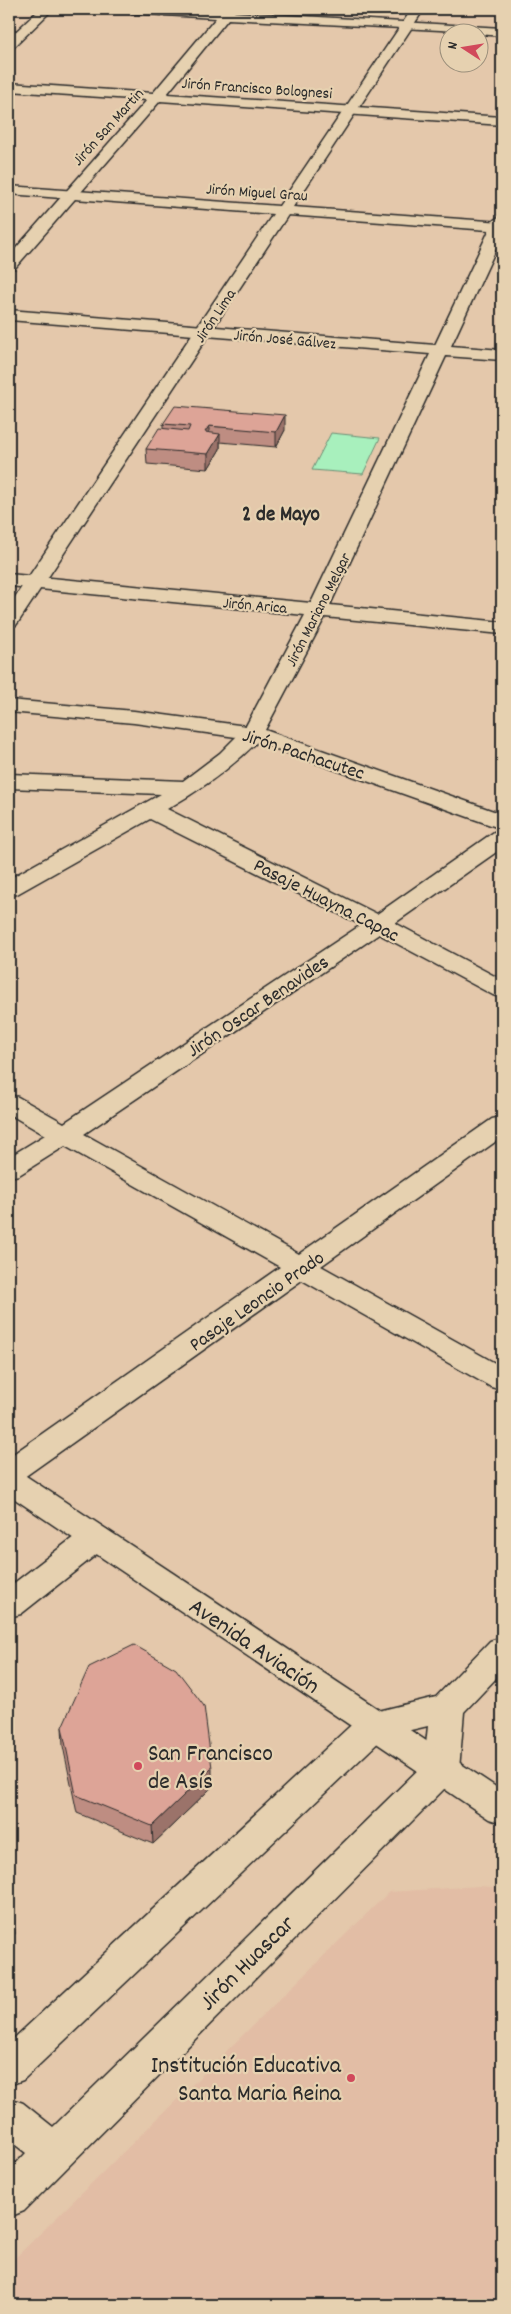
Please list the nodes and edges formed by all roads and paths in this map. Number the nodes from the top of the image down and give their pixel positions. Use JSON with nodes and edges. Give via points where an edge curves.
{"nodes":[{"id":1,"x":47,"y":9,"type":"edge"},
{"id":2,"x":129,"y":9,"type":"edge"},
{"id":3,"x":418,"y":9,"type":"edge"},
{"id":4,"x":227,"y":12,"type":"edge"},
{"id":5,"x":407,"y":26,"type":"junction"},
{"id":6,"x":502,"y":32,"type":"edge"},
{"id":7,"x":9,"y":45,"type":"edge"},
{"id":8,"x":9,"y":87,"type":"edge"},
{"id":9,"x":156,"y":98,"type":"junction"},
{"id":10,"x":350,"y":111,"type":"junction"},
{"id":11,"x":502,"y":121,"type":"edge"},
{"id":12,"x":9,"y":190,"type":"edge"},
{"id":13,"x":69,"y":195,"type":"junction"},
{"id":14,"x":284,"y":211,"type":"junction"},
{"id":15,"x":501,"y":225,"type":"edge"},
{"id":16,"x":9,"y":264,"type":"edge"},
{"id":17,"x":9,"y":315,"type":"edge"},
{"id":18,"x":204,"y":331,"type":"junction"},
{"id":19,"x":440,"y":350,"type":"junction"},
{"id":20,"x":502,"y":355,"type":"edge"},
{"id":21,"x":9,"y":580,"type":"edge"},
{"id":22,"x":36,"y":583,"type":"junction"},
{"id":23,"x":318,"y":610,"type":"junction"},
{"id":24,"x":9,"y":621,"type":"edge"},
{"id":25,"x":502,"y":628,"type":"edge"},
{"id":26,"x":9,"y":706,"type":"edge"},
{"id":27,"x":253,"y":733,"type":"junction"},
{"id":28,"x":9,"y":781,"type":"edge"},
{"id":29,"x":188,"y":788,"type":"junction"},
{"id":30,"x":151,"y":810,"type":"junction"},
{"id":31,"x":502,"y":822,"type":"edge"},
{"id":32,"x":502,"y":837,"type":"edge"},
{"id":33,"x":9,"y":889,"type":"edge"},
{"id":34,"x":378,"y":924,"type":"junction"},
{"id":35,"x":502,"y":990,"type":"edge"},
{"id":36,"x":9,"y":1103,"type":"edge"},
{"id":37,"x":502,"y":1125,"type":"edge"},
{"id":38,"x":65,"y":1134,"type":"junction"},
{"id":39,"x":9,"y":1169,"type":"edge"},
{"id":40,"x":303,"y":1268,"type":"junction"},
{"id":41,"x":502,"y":1380,"type":"edge"},
{"id":42,"x":9,"y":1472,"type":"edge"},
{"id":43,"x":9,"y":1480,"type":"edge"},
{"id":44,"x":95,"y":1538,"type":"junction"},
{"id":45,"x":9,"y":1605,"type":"edge"},
{"id":46,"x":502,"y":1650,"type":"edge"},
{"id":47,"x":446,"y":1708,"type":"junction"},
{"id":48,"x":374,"y":1725,"type":"junction"},
{"id":49,"x":441,"y":1769,"type":"junction"},
{"id":50,"x":502,"y":1808,"type":"edge"},
{"id":51,"x":9,"y":2068,"type":"edge"},
{"id":52,"x":9,"y":2116,"type":"edge"},
{"id":53,"x":55,"y":2152,"type":"junction"},
{"id":54,"x":9,"y":2198,"type":"edge"}],
"edges":[{"from":1,"to":7,"type":"street"},
{"from":2,"to":4,"type":"street"},
{"from":3,"to":5,"type":"street","name":"Jirón Lima"},
{"from":4,"to":5,"type":"street"},
{"from":4,"to":9,"type":"street","name":"Jirón San Martin"},
{"from":5,"to":6,"type":"street"},
{"from":5,"to":10,"type":"street","name":"Jirón Lima"},
{"from":8,"to":9,"type":"street","name":"Jirón Francisco Bolognesi"},
{"from":9,"to":10,"type":"street","name":"Jirón Francisco Bolognesi"},
{"from":9,"to":13,"type":"street","name":"Jirón San Martin"},
{"from":10,"to":11,"type":"street","name":"Jirón Francisco Bolognesi"},
{"from":10,"to":14,"type":"street","name":"Jirón Lima"},
{"from":12,"to":13,"type":"street","name":"Jirón Miguel Grau"},
{"from":13,"to":14,"type":"street","name":"Jirón Miguel Grau"},
{"from":13,"to":16,"type":"street","name":"Jirón San Martin"},
{"from":14,"to":15,"type":"street","name":"Jirón Miguel Grau"},
{"from":14,"to":18,"type":"street","name":"Jirón Lima"},
{"from":15,"to":19,"type":"street","name":"Jirón Mariano Melgar"},
{"from":17,"to":18,"type":"street","name":"Jirón José Gálvez"},
{"from":18,"to":19,"type":"street","name":"Jirón José Gálvez"},
{"from":18,"to":22,"type":"street","name":"Jirón Lima"},
{"from":19,"to":20,"type":"street","name":"Jirón José Gálvez"},
{"from":19,"to":23,"type":"street","name":"Jirón Mariano Melgar"},
{"from":21,"to":22,"type":"street","name":"Jirón Arica"},
{"from":22,"to":23,"type":"street","name":"Jirón Arica"},
{"from":22,"to":24,"type":"street","name":"Jirón Lima"},
{"from":23,"to":25,"type":"street","name":"Jirón Arica"},
{"from":23,"to":27,"type":"street","name":"Jirón Mariano Melgar"},
{"from":26,"to":27,"type":"street","name":"Jirón Pachacutec","via":[[134,717]]},
{"from":27,"to":29,"type":"street","name":"Jirón Mariano Melgar","via":[[228,758]]},
{"from":27,"to":31,"type":"street","name":"Jirón Pachacutec"},
{"from":28,"to":29,"type":"street"},
{"from":29,"to":30,"type":"street","name":"Jirón Mariano Melgar"},
{"from":30,"to":33,"type":"street","name":"Jirón Mariano Melgar"},
{"from":30,"to":34,"type":"street","name":"Pasaje Huayna Capac"},
{"from":32,"to":34,"type":"street","name":"Jirón Oscar Benavides"},
{"from":34,"to":35,"type":"street","name":"Pasaje Huayna Capac"},
{"from":34,"to":38,"type":"street","name":"Jirón Oscar Benavides"},
{"from":36,"to":38,"type":"street"},
{"from":37,"to":40,"type":"street","name":"Pasaje Leoncio Prado"},
{"from":38,"to":39,"type":"street","name":"Jirón Oscar Benavides"},
{"from":38,"to":40,"type":"street"},
{"from":40,"to":41,"type":"street"},
{"from":40,"to":42,"type":"street","name":"Pasaje Leoncio Prado"},
{"from":43,"to":44,"type":"street","name":"Avenida Aviación"},
{"from":44,"to":45,"type":"street"},
{"from":44,"to":48,"type":"street","name":"Avenida Aviación"},
{"from":46,"to":47,"type":"street"},
{"from":47,"to":48,"type":"street"},
{"from":47,"to":49,"type":"street"},
{"from":48,"to":49,"type":"street","name":"Avenida Aviación"},
{"from":48,"to":51,"type":"street"},
{"from":49,"to":50,"type":"street","name":"Avenida Aviación"},
{"from":49,"to":53,"type":"street","name":"Jirón Huascar"},
{"from":52,"to":53,"type":"street"},
{"from":53,"to":54,"type":"street","name":"Jirón Huascar"}]}
